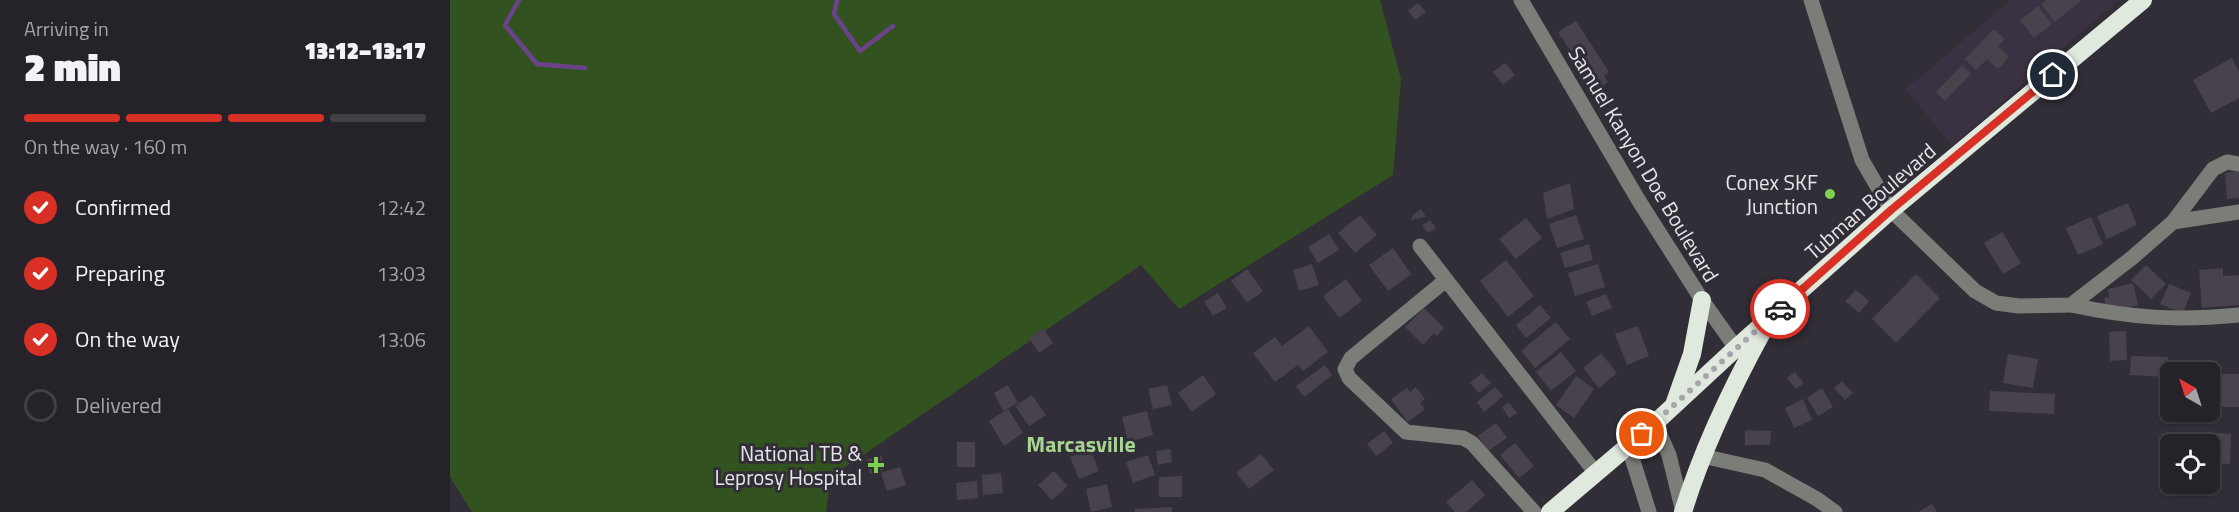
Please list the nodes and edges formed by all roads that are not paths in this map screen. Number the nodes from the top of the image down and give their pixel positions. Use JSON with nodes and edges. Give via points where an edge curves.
{"nodes":[{"id":1,"x":1811,"y":0,"type":"edge"},
{"id":2,"x":2143,"y":0,"type":"edge"},
{"id":3,"x":1527,"y":2,"type":"edge"},
{"id":4,"x":2239,"y":164,"type":"edge"},
{"id":5,"x":1891,"y":210,"type":"junction"},
{"id":6,"x":2239,"y":212,"type":"edge"},
{"id":7,"x":2173,"y":222,"type":"junction"},
{"id":8,"x":1420,"y":246,"type":"dead end"},
{"id":9,"x":1446,"y":280,"type":"junction"},
{"id":10,"x":1702,"y":300,"type":"junction"},
{"id":11,"x":2071,"y":305,"type":"junction"},
{"id":12,"x":2239,"y":315,"type":"edge"},
{"id":13,"x":1771,"y":317,"type":"junction"},
{"id":14,"x":1736,"y":348,"type":"junction"},
{"id":15,"x":1672,"y":408,"type":"junction"},
{"id":16,"x":1655,"y":423,"type":"junction"},
{"id":17,"x":1628,"y":445,"type":"junction"},
{"id":18,"x":1702,"y":456,"type":"junction"},
{"id":19,"x":1595,"y":472,"type":"junction"},
{"id":20,"x":1534,"y":512,"type":"edge"},
{"id":21,"x":1550,"y":512,"type":"edge"},
{"id":22,"x":1649,"y":512,"type":"edge"},
{"id":23,"x":1683,"y":512,"type":"edge"},
{"id":24,"x":1835,"y":512,"type":"edge"}],
"edges":[{"from":1,"to":5,"type":"street","via":[[1862,160]]},
{"from":2,"to":5,"type":"highway","name":"Tubman Boulevard"},
{"from":3,"to":10,"type":"street","name":"Samuel Kanyon Doe Boulevard","via":[[1639,201]]},
{"from":4,"to":7,"type":"street","via":[[2227,162],[2213,169]]},
{"from":5,"to":11,"type":"street","via":[[1975,291],[1996,303]]},
{"from":5,"to":13,"type":"highway","name":"Tubman Boulevard"},
{"from":6,"to":7,"type":"street"},
{"from":7,"to":11,"type":"street"},
{"from":8,"to":9,"type":"street"},
{"from":9,"to":19,"type":"street"},
{"from":9,"to":20,"type":"street","via":[[1351,358],[1345,369],[1349,378],[1407,432],[1463,438],[1472,443]]},
{"from":10,"to":14,"type":"street","name":"Samuel Kanyon Doe Boulevard"},
{"from":10,"to":15,"type":"highway","via":[[1692,354]]},
{"from":11,"to":12,"type":"street","via":[[2161,319]]},
{"from":13,"to":14,"type":"highway","name":"Tubman Boulevard"},
{"from":13,"to":18,"type":"highway"},
{"from":14,"to":15,"type":"highway","name":"Tubman Boulevard"},
{"from":15,"to":16,"type":"highway","name":"Tubman Boulevard"},
{"from":16,"to":17,"type":"highway","name":"Tubman Boulevard"},
{"from":16,"to":23,"type":"street","via":[[1669,455]]},
{"from":17,"to":19,"type":"highway","name":"Tubman Boulevard"},
{"from":17,"to":22,"type":"street"},
{"from":18,"to":23,"type":"highway"},
{"from":18,"to":24,"type":"street","via":[[1765,470]]},
{"from":19,"to":21,"type":"highway","name":"Tubman Boulevard"}]}
